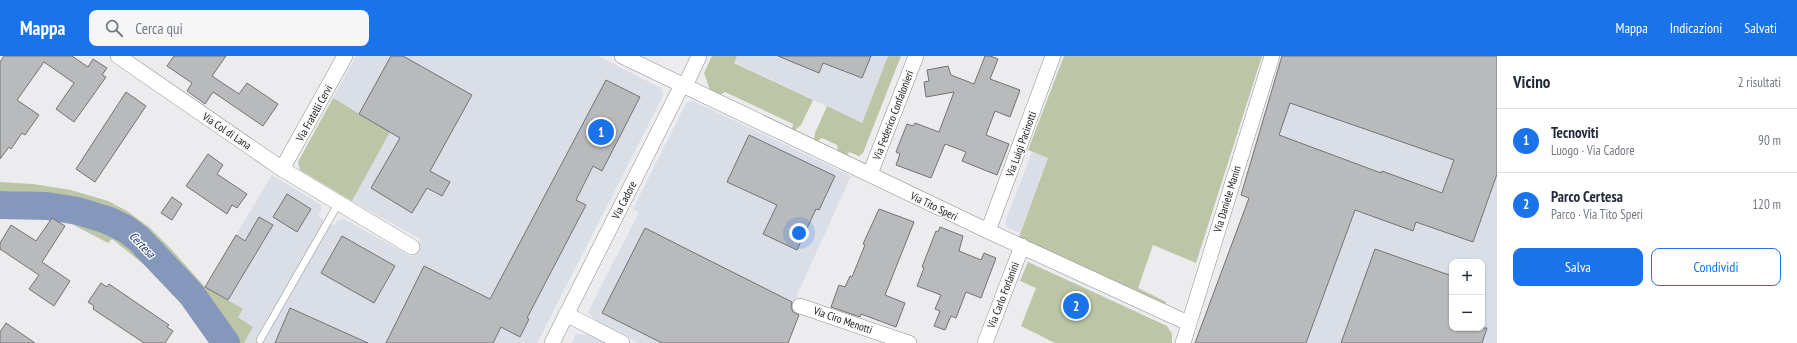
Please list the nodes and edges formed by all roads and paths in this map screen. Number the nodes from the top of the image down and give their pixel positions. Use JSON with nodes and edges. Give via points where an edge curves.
{"nodes":[{"id":1,"x":118,"y":56,"type":"edge"},
{"id":2,"x":345,"y":56,"type":"edge"},
{"id":3,"x":622,"y":56,"type":"edge"},
{"id":4,"x":699,"y":56,"type":"edge"},
{"id":5,"x":916,"y":56,"type":"edge"},
{"id":6,"x":1053,"y":56,"type":"edge"},
{"id":7,"x":1272,"y":56,"type":"edge"},
{"id":8,"x":683,"y":86,"type":"junction"},
{"id":9,"x":282,"y":169,"type":"junction"},
{"id":10,"x":870,"y":174,"type":"junction"},
{"id":11,"x":338,"y":204,"type":"junction"},
{"id":12,"x":988,"y":231,"type":"junction"},
{"id":13,"x":1022,"y":246,"type":"junction"},
{"id":14,"x":412,"y":247,"type":"dead end"},
{"id":15,"x":800,"y":306,"type":"dead end"},
{"id":16,"x":566,"y":314,"type":"junction"},
{"id":17,"x":1188,"y":323,"type":"junction"},
{"id":18,"x":260,"y":340,"type":"dead end"},
{"id":19,"x":552,"y":343,"type":"edge"},
{"id":20,"x":622,"y":343,"type":"edge"},
{"id":21,"x":908,"y":343,"type":"edge"},
{"id":22,"x":985,"y":343,"type":"edge"},
{"id":23,"x":1183,"y":343,"type":"edge"}],
"edges":[{"from":1,"to":9,"type":"street","name":"Via Col di Lana"},
{"from":2,"to":9,"type":"street","name":"Via Fratelli Cervi"},
{"from":3,"to":8,"type":"street","name":"Via Tito Speri"},
{"from":4,"to":8,"type":"street","name":"Via Cadore"},
{"from":5,"to":10,"type":"street","name":"Via Federico Confalonieri"},
{"from":6,"to":12,"type":"street","name":"Via Luigi Pacinotti"},
{"from":7,"to":17,"type":"street","name":"Via Daniele Manin"},
{"from":8,"to":10,"type":"street","name":"Via Tito Speri"},
{"from":8,"to":16,"type":"street","name":"Via Cadore"},
{"from":9,"to":11,"type":"street","name":"Via Col di Lana"},
{"from":10,"to":12,"type":"street","name":"Via Tito Speri"},
{"from":11,"to":14,"type":"street","name":"Via Col di Lana"},
{"from":11,"to":18,"type":"lane"},
{"from":12,"to":13,"type":"street","name":"Via Tito Speri"},
{"from":13,"to":17,"type":"street","name":"Via Tito Speri"},
{"from":13,"to":22,"type":"street","name":"Via Carlo Forlanini"},
{"from":15,"to":21,"type":"street","name":"Via Ciro Menotti"},
{"from":16,"to":19,"type":"street","name":"Via Cadore"},
{"from":16,"to":20,"type":"street"},
{"from":17,"to":23,"type":"street","name":"Via Daniele Manin"}]}
